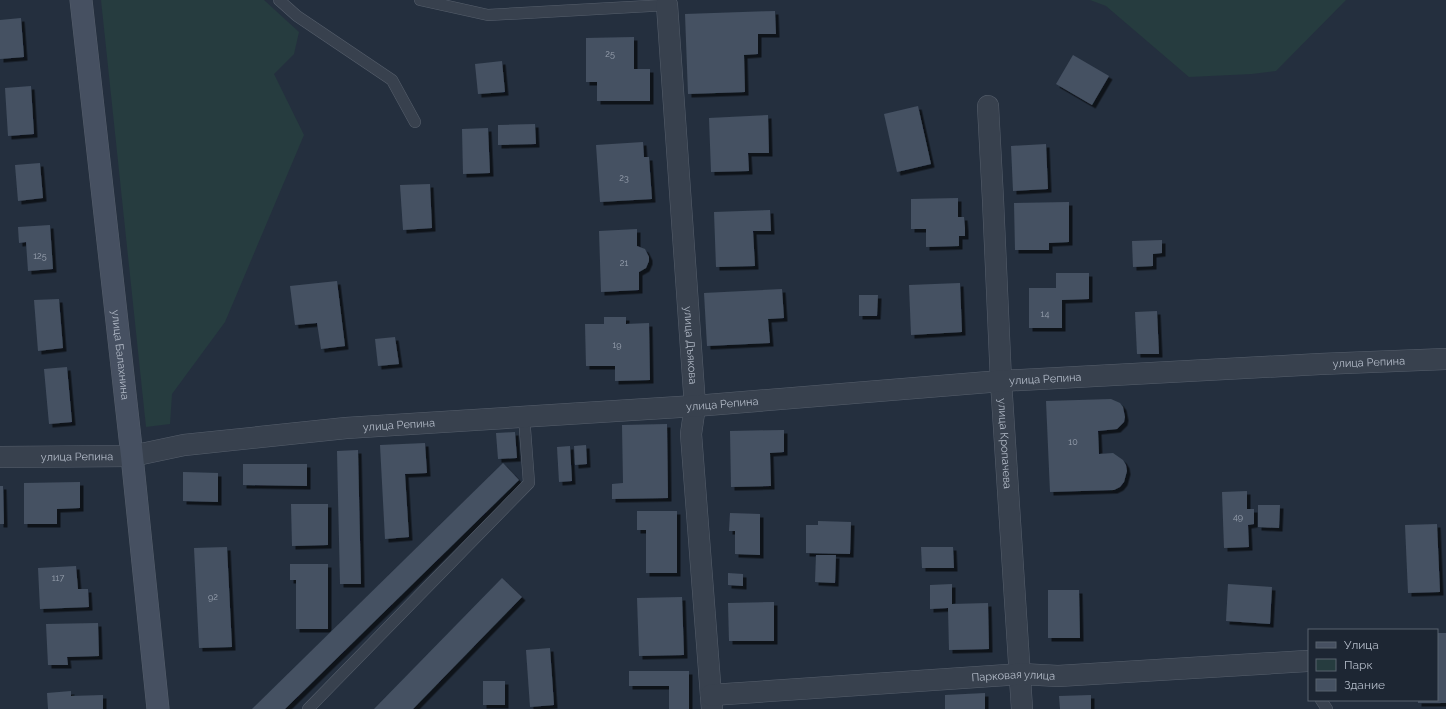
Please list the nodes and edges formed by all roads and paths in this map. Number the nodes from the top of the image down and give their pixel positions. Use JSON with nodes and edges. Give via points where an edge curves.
{"nodes":[{"id":1,"x":81,"y":0,"type":"edge"},
{"id":2,"x":278,"y":0,"type":"edge"},
{"id":3,"x":420,"y":0,"type":"edge"},
{"id":4,"x":667,"y":5,"type":"joint"},
{"id":5,"x":988,"y":106,"type":"dead end"},
{"id":6,"x":415,"y":122,"type":"dead end"},
{"id":7,"x":1446,"y":359,"type":"edge"},
{"id":8,"x":1001,"y":381,"type":"junction"},
{"id":9,"x":695,"y":406,"type":"junction"},
{"id":10,"x":524,"y":416,"type":"junction"},
{"id":11,"x":132,"y":456,"type":"junction"},
{"id":12,"x":0,"y":458,"type":"edge"},
{"id":13,"x":1308,"y":665,"type":"edge"},
{"id":14,"x":1021,"y":674,"type":"junction"},
{"id":15,"x":712,"y":702,"type":"edge"},
{"id":16,"x":158,"y":709,"type":"edge"},
{"id":17,"x":308,"y":709,"type":"edge"},
{"id":18,"x":1022,"y":709,"type":"edge"}],
"edges":[{"from":1,"to":11,"type":"street","name":"улица Балахнина"},
{"from":2,"to":6,"type":"lane","via":[[297,16],[392,80]]},
{"from":3,"to":4,"type":"lane","via":[[488,15]]},
{"from":4,"to":9,"type":"street","name":"улица Дъякова"},
{"from":5,"to":8,"type":"street","name":"улица Кропачева"},
{"from":7,"to":8,"type":"street","name":"улица Репина"},
{"from":8,"to":9,"type":"street","name":"улица Репина"},
{"from":8,"to":14,"type":"street","name":"улица Кропачева"},
{"from":9,"to":10,"type":"street","name":"улица Репина"},
{"from":9,"to":15,"type":"street","name":"улица Дъякова","via":[[691,434]]},
{"from":10,"to":11,"type":"street","name":"улица Репина","via":[[346,428],[184,445]]},
{"from":10,"to":17,"type":"lane","via":[[529,484]]},
{"from":11,"to":12,"type":"street","name":"улица Репина"},
{"from":11,"to":16,"type":"street","name":"улица Балахнина"},
{"from":13,"to":14,"type":"street","name":"Парковая улица","via":[[1058,676]]},
{"from":14,"to":15,"type":"street","name":"Парковая улица"},
{"from":14,"to":18,"type":"street","name":"улица Кропачева"}]}
